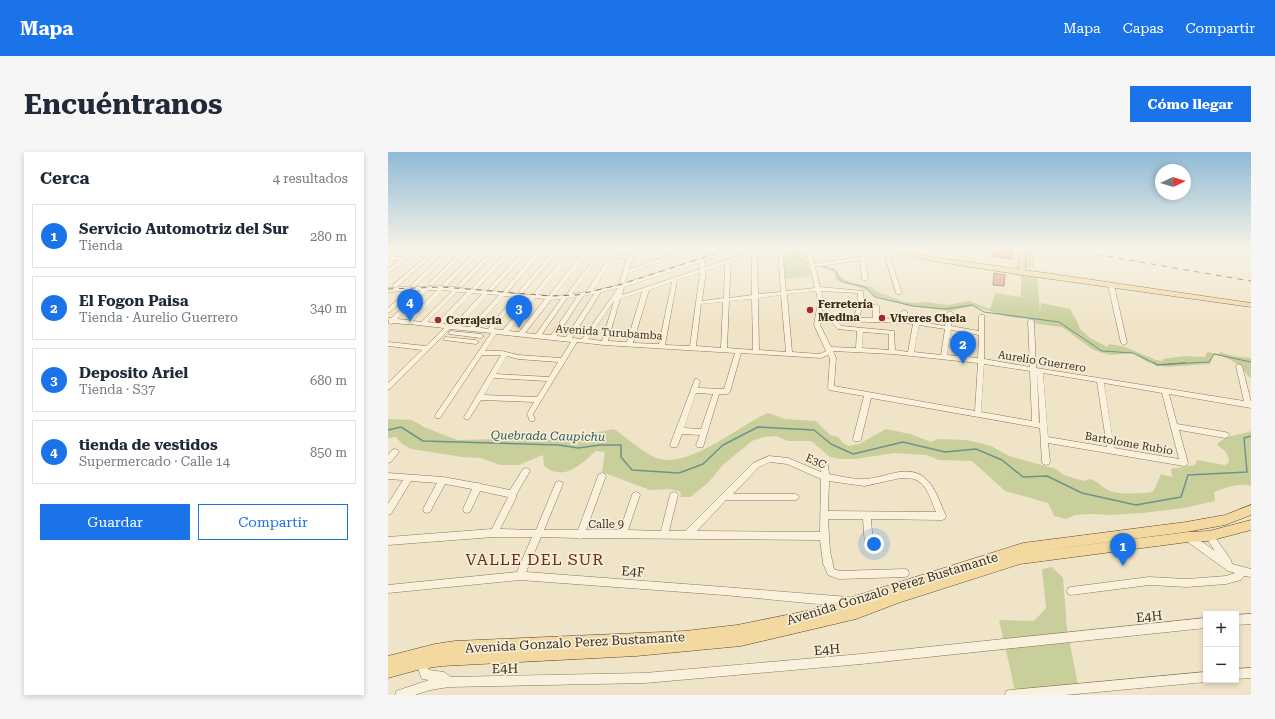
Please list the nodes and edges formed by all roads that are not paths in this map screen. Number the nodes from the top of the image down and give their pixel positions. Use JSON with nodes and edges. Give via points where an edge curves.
{"nodes":[{"id":1,"x":411,"y":274,"type":"edge"},
{"id":2,"x":426,"y":274,"type":"edge"},
{"id":3,"x":441,"y":274,"type":"edge"},
{"id":4,"x":456,"y":274,"type":"edge"},
{"id":5,"x":472,"y":274,"type":"edge"},
{"id":6,"x":487,"y":274,"type":"edge"},
{"id":7,"x":504,"y":274,"type":"edge"},
{"id":8,"x":520,"y":274,"type":"edge"},
{"id":9,"x":536,"y":274,"type":"edge"},
{"id":10,"x":552,"y":274,"type":"edge"},
{"id":11,"x":568,"y":274,"type":"edge"},
{"id":12,"x":584,"y":274,"type":"edge"},
{"id":13,"x":601,"y":274,"type":"edge"},
{"id":14,"x":625,"y":274,"type":"edge"},
{"id":15,"x":653,"y":274,"type":"edge"},
{"id":16,"x":689,"y":274,"type":"edge"},
{"id":17,"x":702,"y":274,"type":"edge"},
{"id":18,"x":727,"y":274,"type":"edge"},
{"id":19,"x":754,"y":274,"type":"edge"},
{"id":20,"x":782,"y":274,"type":"edge"},
{"id":21,"x":815,"y":274,"type":"edge"},
{"id":22,"x":864,"y":274,"type":"edge"},
{"id":23,"x":892,"y":274,"type":"edge"},
{"id":24,"x":1046,"y":274,"type":"edge"},
{"id":25,"x":1055,"y":274,"type":"edge"},
{"id":26,"x":675,"y":279,"type":"junction"},
{"id":27,"x":865,"y":279,"type":"dead end"},
{"id":28,"x":622,"y":284,"type":"junction"},
{"id":29,"x":1111,"y":285,"type":"junction"},
{"id":30,"x":414,"y":286,"type":"junction"},
{"id":31,"x":429,"y":286,"type":"junction"},
{"id":32,"x":444,"y":286,"type":"junction"},
{"id":33,"x":396,"y":288,"type":"junction"},
{"id":34,"x":459,"y":288,"type":"junction"},
{"id":35,"x":388,"y":289,"type":"edge"},
{"id":36,"x":473,"y":289,"type":"junction"},
{"id":37,"x":646,"y":289,"type":"junction"},
{"id":38,"x":818,"y":289,"type":"junction"},
{"id":39,"x":489,"y":291,"type":"junction"},
{"id":40,"x":505,"y":292,"type":"junction"},
{"id":41,"x":589,"y":292,"type":"junction"},
{"id":42,"x":598,"y":292,"type":"junction"},
{"id":43,"x":784,"y":293,"type":"junction"},
{"id":44,"x":899,"y":293,"type":"dead end"},
{"id":45,"x":520,"y":294,"type":"junction"},
{"id":46,"x":535,"y":295,"type":"junction"},
{"id":47,"x":581,"y":295,"type":"junction"},
{"id":48,"x":551,"y":296,"type":"junction"},
{"id":49,"x":567,"y":296,"type":"junction"},
{"id":50,"x":388,"y":297,"type":"edge"},
{"id":51,"x":755,"y":297,"type":"junction"},
{"id":52,"x":618,"y":298,"type":"junction"},
{"id":53,"x":1251,"y":299,"type":"edge"},
{"id":54,"x":726,"y":300,"type":"junction"},
{"id":55,"x":699,"y":303,"type":"junction"},
{"id":56,"x":1251,"y":305,"type":"edge"},
{"id":57,"x":876,"y":306,"type":"dead end"},
{"id":58,"x":388,"y":311,"type":"edge"},
{"id":59,"x":820,"y":312,"type":"junction"},
{"id":60,"x":904,"y":312,"type":"dead end"},
{"id":61,"x":950,"y":313,"type":"dead end"},
{"id":62,"x":982,"y":316,"type":"dead end"},
{"id":63,"x":831,"y":319,"type":"junction"},
{"id":64,"x":856,"y":320,"type":"junction"},
{"id":65,"x":876,"y":320,"type":"junction"},
{"id":66,"x":904,"y":321,"type":"junction"},
{"id":67,"x":1031,"y":321,"type":"dead end"},
{"id":68,"x":390,"y":322,"type":"edge"},
{"id":69,"x":407,"y":323,"type":"junction"},
{"id":70,"x":916,"y":323,"type":"junction"},
{"id":71,"x":422,"y":324,"type":"junction"},
{"id":72,"x":438,"y":326,"type":"junction"},
{"id":73,"x":448,"y":327,"type":"junction"},
{"id":74,"x":948,"y":327,"type":"junction"},
{"id":75,"x":453,"y":330,"type":"junction"},
{"id":76,"x":860,"y":330,"type":"junction"},
{"id":77,"x":492,"y":331,"type":"junction"},
{"id":78,"x":467,"y":332,"type":"junction"},
{"id":79,"x":505,"y":332,"type":"junction"},
{"id":80,"x":981,"y":333,"type":"junction"},
{"id":81,"x":521,"y":334,"type":"junction"},
{"id":82,"x":481,"y":336,"type":"dead end"},
{"id":83,"x":538,"y":336,"type":"junction"},
{"id":84,"x":552,"y":337,"type":"junction"},
{"id":85,"x":446,"y":339,"type":"dead end"},
{"id":86,"x":571,"y":339,"type":"junction"},
{"id":87,"x":460,"y":340,"type":"junction"},
{"id":88,"x":584,"y":340,"type":"junction"},
{"id":89,"x":476,"y":342,"type":"dead end"},
{"id":90,"x":604,"y":343,"type":"junction"},
{"id":91,"x":1124,"y":343,"type":"dead end"},
{"id":92,"x":388,"y":344,"type":"edge"},
{"id":93,"x":630,"y":344,"type":"junction"},
{"id":94,"x":662,"y":346,"type":"junction"},
{"id":95,"x":426,"y":348,"type":"junction"},
{"id":96,"x":693,"y":348,"type":"junction"},
{"id":97,"x":724,"y":350,"type":"junction"},
{"id":98,"x":739,"y":350,"type":"junction"},
{"id":99,"x":829,"y":350,"type":"junction"},
{"id":100,"x":859,"y":351,"type":"junction"},
{"id":101,"x":756,"y":352,"type":"junction"},
{"id":102,"x":892,"y":352,"type":"junction"},
{"id":103,"x":480,"y":353,"type":"junction"},
{"id":104,"x":505,"y":354,"type":"junction"},
{"id":105,"x":788,"y":354,"type":"junction"},
{"id":106,"x":911,"y":354,"type":"junction"},
{"id":107,"x":944,"y":358,"type":"junction"},
{"id":108,"x":562,"y":360,"type":"junction"},
{"id":109,"x":981,"y":361,"type":"junction"},
{"id":110,"x":1239,"y":366,"type":"dead end"},
{"id":111,"x":1036,"y":371,"type":"junction"},
{"id":112,"x":492,"y":376,"type":"junction"},
{"id":113,"x":551,"y":379,"type":"junction"},
{"id":114,"x":1100,"y":380,"type":"junction"},
{"id":115,"x":697,"y":382,"type":"dead end"},
{"id":116,"x":388,"y":387,"type":"edge"},
{"id":117,"x":694,"y":390,"type":"junction"},
{"id":118,"x":717,"y":391,"type":"junction"},
{"id":119,"x":1165,"y":391,"type":"junction"},
{"id":120,"x":868,"y":395,"type":"junction"},
{"id":121,"x":479,"y":397,"type":"junction"},
{"id":122,"x":539,"y":400,"type":"junction"},
{"id":123,"x":1249,"y":405,"type":"edge"},
{"id":124,"x":978,"y":413,"type":"junction"},
{"id":125,"x":438,"y":416,"type":"dead end"},
{"id":126,"x":467,"y":417,"type":"dead end"},
{"id":127,"x":532,"y":419,"type":"dead end"},
{"id":128,"x":1040,"y":425,"type":"junction"},
{"id":129,"x":1174,"y":426,"type":"junction"},
{"id":130,"x":679,"y":431,"type":"junction"},
{"id":131,"x":704,"y":432,"type":"junction"},
{"id":132,"x":1225,"y":435,"type":"dead end"},
{"id":133,"x":857,"y":439,"type":"dead end"},
{"id":134,"x":1044,"y":439,"type":"junction"},
{"id":135,"x":674,"y":445,"type":"dead end"},
{"id":136,"x":700,"y":445,"type":"dead end"},
{"id":137,"x":1111,"y":451,"type":"junction"},
{"id":138,"x":395,"y":452,"type":"dead end"},
{"id":139,"x":388,"y":460,"type":"edge"},
{"id":140,"x":1046,"y":462,"type":"dead end"},
{"id":141,"x":825,"y":467,"type":"dead end"},
{"id":142,"x":526,"y":471,"type":"dead end"},
{"id":143,"x":388,"y":476,"type":"edge"},
{"id":144,"x":602,"y":476,"type":"dead end"},
{"id":145,"x":409,"y":477,"type":"junction"},
{"id":146,"x":825,"y":478,"type":"junction"},
{"id":147,"x":443,"y":480,"type":"junction"},
{"id":148,"x":559,"y":484,"type":"dead end"},
{"id":149,"x":478,"y":486,"type":"junction"},
{"id":150,"x":512,"y":494,"type":"junction"},
{"id":151,"x":636,"y":494,"type":"dead end"},
{"id":152,"x":674,"y":495,"type":"dead end"},
{"id":153,"x":725,"y":497,"type":"junction"},
{"id":154,"x":795,"y":497,"type":"dead end"},
{"id":155,"x":427,"y":509,"type":"dead end"},
{"id":156,"x":467,"y":509,"type":"dead end"},
{"id":157,"x":1251,"y":510,"type":"edge"},
{"id":158,"x":388,"y":511,"type":"edge"},
{"id":159,"x":825,"y":515,"type":"junction"},
{"id":160,"x":867,"y":515,"type":"junction"},
{"id":161,"x":1251,"y":525,"type":"edge"},
{"id":162,"x":494,"y":533,"type":"junction"},
{"id":163,"x":538,"y":534,"type":"junction"},
{"id":164,"x":688,"y":534,"type":"junction"},
{"id":165,"x":580,"y":535,"type":"junction"},
{"id":166,"x":622,"y":535,"type":"junction"},
{"id":167,"x":664,"y":535,"type":"junction"},
{"id":168,"x":824,"y":536,"type":"junction"},
{"id":169,"x":1210,"y":536,"type":"junction"},
{"id":170,"x":1188,"y":537,"type":"junction"},
{"id":171,"x":1127,"y":540,"type":"junction"},
{"id":172,"x":388,"y":541,"type":"edge"},
{"id":173,"x":869,"y":546,"type":"dead end"},
{"id":174,"x":1231,"y":568,"type":"junction"},
{"id":175,"x":1247,"y":572,"type":"edge"},
{"id":176,"x":905,"y":573,"type":"dead end"},
{"id":177,"x":520,"y":576,"type":"junction"},
{"id":178,"x":388,"y":589,"type":"edge"},
{"id":179,"x":1071,"y":591,"type":"dead end"},
{"id":180,"x":853,"y":602,"type":"junction"},
{"id":181,"x":1251,"y":618,"type":"edge"},
{"id":182,"x":1239,"y":620,"type":"edge"},
{"id":183,"x":1203,"y":623,"type":"edge"},
{"id":184,"x":388,"y":662,"type":"edge"},
{"id":185,"x":421,"y":663,"type":"junction"},
{"id":186,"x":388,"y":672,"type":"edge"},
{"id":187,"x":1251,"y":673,"type":"edge"},
{"id":188,"x":1239,"y":674,"type":"edge"},
{"id":189,"x":1203,"y":677,"type":"edge"},
{"id":190,"x":449,"y":682,"type":"junction"},
{"id":191,"x":400,"y":695,"type":"edge"},
{"id":192,"x":1010,"y":695,"type":"edge"}],
"edges":[{"from":1,"to":33,"type":"street"},
{"from":2,"to":30,"type":"street"},
{"from":3,"to":31,"type":"street"},
{"from":4,"to":32,"type":"street"},
{"from":5,"to":34,"type":"street"},
{"from":6,"to":36,"type":"street"},
{"from":7,"to":39,"type":"street"},
{"from":8,"to":40,"type":"street"},
{"from":9,"to":45,"type":"street"},
{"from":10,"to":46,"type":"street"},
{"from":11,"to":48,"type":"street"},
{"from":12,"to":49,"type":"street"},
{"from":13,"to":41,"type":"street"},
{"from":14,"to":28,"type":"street"},
{"from":15,"to":28,"type":"street"},
{"from":16,"to":26,"type":"street"},
{"from":17,"to":55,"type":"street"},
{"from":18,"to":54,"type":"street"},
{"from":19,"to":51,"type":"street"},
{"from":20,"to":43,"type":"street"},
{"from":21,"to":38,"type":"street"},
{"from":22,"to":27,"type":"street"},
{"from":23,"to":44,"type":"street"},
{"from":24,"to":29,"type":"main road"},
{"from":25,"to":53,"type":"main road"},
{"from":26,"to":37,"type":"street"},
{"from":26,"to":94,"type":"street"},
{"from":28,"to":41,"type":"street"},
{"from":28,"to":42,"type":"street"},
{"from":28,"to":52,"type":"street"},
{"from":28,"to":88,"type":"street"},
{"from":29,"to":56,"type":"main road"},
{"from":29,"to":91,"type":"street"},
{"from":30,"to":31,"type":"street"},
{"from":30,"to":33,"type":"street"},
{"from":30,"to":58,"type":"street"},
{"from":31,"to":32,"type":"street"},
{"from":31,"to":68,"type":"street"},
{"from":32,"to":34,"type":"street"},
{"from":32,"to":69,"type":"street"},
{"from":33,"to":35,"type":"street"},
{"from":33,"to":50,"type":"street"},
{"from":34,"to":36,"type":"street"},
{"from":34,"to":71,"type":"street"},
{"from":36,"to":39,"type":"street"},
{"from":36,"to":72,"type":"street"},
{"from":37,"to":52,"type":"street"},
{"from":37,"to":93,"type":"street"},
{"from":38,"to":43,"type":"street"},
{"from":38,"to":59,"type":"street"},
{"from":38,"to":64,"type":"street","via":[[861,292]]},
{"from":39,"to":40,"type":"street"},
{"from":39,"to":75,"type":"street"},
{"from":40,"to":45,"type":"street"},
{"from":40,"to":78,"type":"street"},
{"from":41,"to":49,"type":"street"},
{"from":42,"to":47,"type":"street"},
{"from":42,"to":86,"type":"street"},
{"from":43,"to":51,"type":"street"},
{"from":43,"to":105,"type":"street"},
{"from":45,"to":46,"type":"street"},
{"from":45,"to":77,"type":"street"},
{"from":46,"to":48,"type":"street"},
{"from":46,"to":79,"type":"street"},
{"from":47,"to":49,"type":"street"},
{"from":47,"to":84,"type":"street"},
{"from":48,"to":49,"type":"street"},
{"from":48,"to":81,"type":"street"},
{"from":49,"to":83,"type":"street"},
{"from":51,"to":54,"type":"street"},
{"from":51,"to":101,"type":"street"},
{"from":52,"to":90,"type":"street"},
{"from":54,"to":55,"type":"street"},
{"from":54,"to":97,"type":"street"},
{"from":55,"to":96,"type":"street"},
{"from":57,"to":65,"type":"street"},
{"from":59,"to":63,"type":"street"},
{"from":59,"to":99,"type":"street","via":[[817,325]]},
{"from":60,"to":66,"type":"street"},
{"from":61,"to":74,"type":"street"},
{"from":62,"to":80,"type":"street"},
{"from":63,"to":64,"type":"street"},
{"from":63,"to":76,"type":"street","via":[[840,328]]},
{"from":64,"to":65,"type":"street"},
{"from":65,"to":66,"type":"street"},
{"from":66,"to":70,"type":"street"},
{"from":67,"to":111,"type":"street"},
{"from":68,"to":69,"type":"street"},
{"from":69,"to":71,"type":"street"},
{"from":70,"to":74,"type":"street"},
{"from":70,"to":106,"type":"street"},
{"from":71,"to":72,"type":"street"},
{"from":72,"to":73,"type":"street"},
{"from":73,"to":75,"type":"street"},
{"from":73,"to":95,"type":"street"},
{"from":74,"to":80,"type":"street"},
{"from":74,"to":107,"type":"street"},
{"from":75,"to":78,"type":"street"},
{"from":76,"to":100,"type":"street"},
{"from":76,"to":102,"type":"street","via":[[892,332]]},
{"from":77,"to":78,"type":"street","name":"Avenida Turubamba"},
{"from":77,"to":79,"type":"street","name":"Avenida Turubamba"},
{"from":77,"to":103,"type":"street"},
{"from":78,"to":82,"type":"street"},
{"from":78,"to":87,"type":"street"},
{"from":79,"to":81,"type":"street","name":"Avenida Turubamba"},
{"from":80,"to":109,"type":"street"},
{"from":81,"to":83,"type":"street","name":"Avenida Turubamba"},
{"from":83,"to":84,"type":"street","name":"Avenida Turubamba"},
{"from":84,"to":86,"type":"street","name":"Avenida Turubamba"},
{"from":85,"to":87,"type":"street"},
{"from":86,"to":88,"type":"street","name":"Avenida Turubamba"},
{"from":86,"to":108,"type":"street"},
{"from":87,"to":89,"type":"street"},
{"from":88,"to":90,"type":"street","name":"Avenida Turubamba"},
{"from":90,"to":93,"type":"street","name":"Avenida Turubamba"},
{"from":92,"to":95,"type":"street"},
{"from":93,"to":94,"type":"street","name":"Avenida Turubamba"},
{"from":94,"to":96,"type":"street","name":"Avenida Turubamba"},
{"from":95,"to":116,"type":"street"},
{"from":96,"to":97,"type":"street","name":"Avenida Turubamba"},
{"from":97,"to":98,"type":"street","name":"Avenida Turubamba"},
{"from":98,"to":101,"type":"street","name":"Avenida Turubamba"},
{"from":98,"to":118,"type":"street","via":[[727,392]]},
{"from":99,"to":100,"type":"street","name":"Aurelio Guerrero"},
{"from":99,"to":105,"type":"street","name":"Avenida Turubamba","via":[[821,356]]},
{"from":99,"to":120,"type":"street","via":[[834,366],[831,388]]},
{"from":100,"to":102,"type":"street","name":"Aurelio Guerrero"},
{"from":101,"to":105,"type":"street","name":"Avenida Turubamba"},
{"from":102,"to":106,"type":"street","name":"Aurelio Guerrero"},
{"from":103,"to":104,"type":"street"},
{"from":103,"to":125,"type":"street"},
{"from":104,"to":108,"type":"street"},
{"from":104,"to":112,"type":"street"},
{"from":106,"to":107,"type":"street","name":"Aurelio Guerrero"},
{"from":107,"to":109,"type":"street","name":"Aurelio Guerrero"},
{"from":108,"to":113,"type":"street"},
{"from":109,"to":111,"type":"street","name":"Aurelio Guerrero"},
{"from":109,"to":124,"type":"street"},
{"from":110,"to":123,"type":"street"},
{"from":111,"to":114,"type":"street","name":"Aurelio Guerrero"},
{"from":111,"to":128,"type":"street"},
{"from":112,"to":113,"type":"street"},
{"from":112,"to":121,"type":"street"},
{"from":113,"to":122,"type":"street"},
{"from":114,"to":119,"type":"street","name":"Aurelio Guerrero"},
{"from":114,"to":137,"type":"street"},
{"from":115,"to":117,"type":"street"},
{"from":117,"to":118,"type":"street"},
{"from":117,"to":130,"type":"street"},
{"from":118,"to":131,"type":"street"},
{"from":119,"to":123,"type":"street","name":"Aurelio Guerrero"},
{"from":119,"to":129,"type":"street","name":"Bartolome Rubio"},
{"from":120,"to":124,"type":"street"},
{"from":120,"to":133,"type":"street"},
{"from":121,"to":122,"type":"street"},
{"from":121,"to":126,"type":"street"},
{"from":122,"to":127,"type":"street","via":[[530,414]]},
{"from":124,"to":128,"type":"street"},
{"from":128,"to":134,"type":"street"},
{"from":129,"to":132,"type":"street"},
{"from":129,"to":137,"type":"street","name":"Bartolome Rubio","via":[[1184,463]]},
{"from":130,"to":131,"type":"street"},
{"from":130,"to":135,"type":"street"},
{"from":131,"to":136,"type":"street"},
{"from":134,"to":137,"type":"street","name":"Bartolome Rubio"},
{"from":134,"to":140,"type":"street"},
{"from":138,"to":139,"type":"street"},
{"from":141,"to":146,"type":"street"},
{"from":142,"to":150,"type":"street"},
{"from":143,"to":145,"type":"street"},
{"from":144,"to":165,"type":"street"},
{"from":145,"to":147,"type":"street"},
{"from":145,"to":158,"type":"street"},
{"from":146,"to":153,"type":"street","name":"E3C","via":[[788,461],[769,459],[756,465]]},
{"from":146,"to":159,"type":"street"},
{"from":146,"to":160,"type":"street","name":"E3C","via":[[864,483],[913,475],[922,479],[930,488],[942,516]]},
{"from":147,"to":149,"type":"street"},
{"from":147,"to":155,"type":"street"},
{"from":148,"to":163,"type":"street"},
{"from":149,"to":150,"type":"street"},
{"from":149,"to":156,"type":"street"},
{"from":150,"to":162,"type":"street"},
{"from":151,"to":166,"type":"street"},
{"from":152,"to":167,"type":"street"},
{"from":153,"to":154,"type":"street"},
{"from":153,"to":164,"type":"street","name":"E3C"},
{"from":157,"to":171,"type":"main road","name":"Avenida Gonzalo Perez Bustamante","via":[[1225,520]]},
{"from":159,"to":160,"type":"street"},
{"from":159,"to":168,"type":"street"},
{"from":160,"to":173,"type":"street"},
{"from":161,"to":169,"type":"main road","name":"Avenida Gonzalo Perez Bustamante"},
{"from":162,"to":163,"type":"street","name":"Calle 9"},
{"from":162,"to":172,"type":"street","name":"Calle 9"},
{"from":163,"to":165,"type":"street","name":"Calle 9"},
{"from":163,"to":177,"type":"street"},
{"from":164,"to":167,"type":"street","name":"Calle 9"},
{"from":164,"to":168,"type":"street","name":"Calle 9"},
{"from":165,"to":166,"type":"street","name":"Calle 9"},
{"from":166,"to":167,"type":"street","name":"Calle 9"},
{"from":168,"to":176,"type":"street","via":[[831,572]]},
{"from":169,"to":170,"type":"main road","name":"Avenida Gonzalo Perez Bustamante"},
{"from":169,"to":174,"type":"street"},
{"from":170,"to":171,"type":"main road","name":"Avenida Gonzalo Perez Bustamante"},
{"from":170,"to":174,"type":"street"},
{"from":171,"to":180,"type":"main road","name":"Avenida Gonzalo Perez Bustamante","via":[[1022,548]]},
{"from":171,"to":185,"type":"main road","name":"Avenida Gonzalo Perez Bustamante","via":[[1020,559],[902,596],[856,614],[741,640],[636,650],[482,657]]},
{"from":174,"to":175,"type":"street"},
{"from":175,"to":179,"type":"street","via":[[1226,580],[1187,583],[1149,581]]},
{"from":177,"to":178,"type":"street","name":"E4F"},
{"from":177,"to":180,"type":"street","name":"E4F"},
{"from":180,"to":184,"type":"main road","name":"Avenida Gonzalo Perez Bustamante","via":[[811,616],[737,631],[685,637],[455,647]]},
{"from":181,"to":182,"type":"street"},
{"from":183,"to":190,"type":"street","name":"E4H","via":[[862,659],[645,678]]},
{"from":185,"to":186,"type":"main road","name":"Avenida Gonzalo Perez Bustamante"},
{"from":185,"to":190,"type":"street","name":"E4H","via":[[426,675],[444,677]]},
{"from":187,"to":188,"type":"street"},
{"from":189,"to":192,"type":"street"},
{"from":190,"to":191,"type":"street","name":"E4H"}]}
